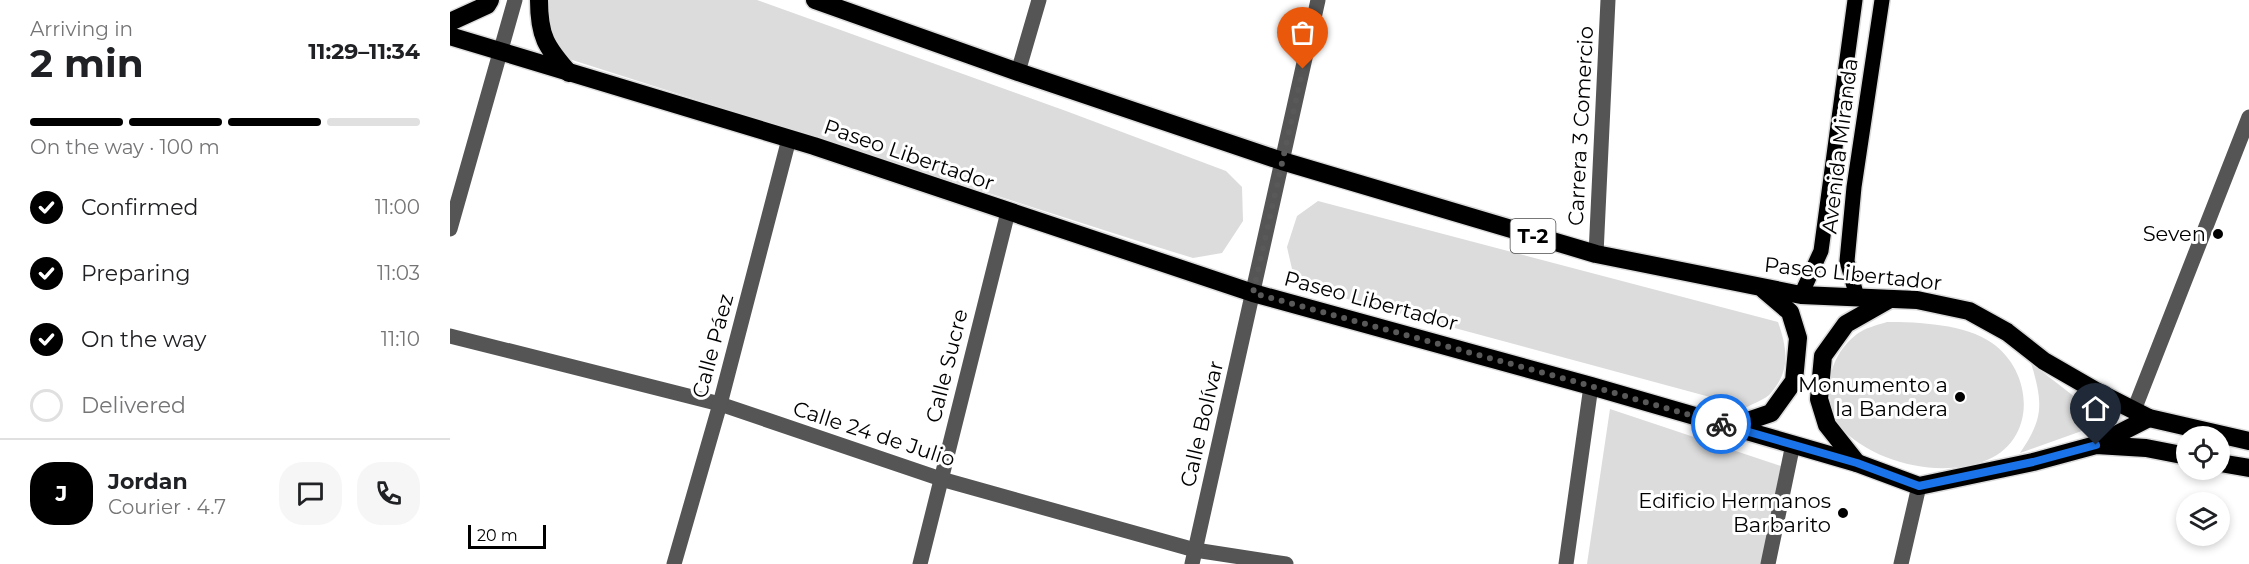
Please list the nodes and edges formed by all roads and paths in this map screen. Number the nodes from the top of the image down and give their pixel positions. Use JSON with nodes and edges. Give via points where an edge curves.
{"nodes":[{"id":1,"x":490,"y":0,"type":"edge"},
{"id":2,"x":515,"y":0,"type":"edge"},
{"id":3,"x":539,"y":0,"type":"edge"},
{"id":4,"x":815,"y":0,"type":"edge"},
{"id":5,"x":1039,"y":0,"type":"edge"},
{"id":6,"x":1318,"y":0,"type":"edge"},
{"id":7,"x":1608,"y":0,"type":"edge"},
{"id":8,"x":1855,"y":0,"type":"edge"},
{"id":9,"x":1882,"y":0,"type":"edge"},
{"id":10,"x":450,"y":22,"type":"edge"},
{"id":11,"x":450,"y":36,"type":"edge"},
{"id":12,"x":500,"y":52,"type":"junction"},
{"id":13,"x":1018,"y":72,"type":"junction"},
{"id":14,"x":569,"y":73,"type":"junction"},
{"id":15,"x":2249,"y":117,"type":"edge"},
{"id":16,"x":789,"y":139,"type":"junction"},
{"id":17,"x":1282,"y":161,"type":"junction"},
{"id":18,"x":1008,"y":212,"type":"junction"},
{"id":19,"x":450,"y":229,"type":"edge"},
{"id":20,"x":1596,"y":254,"type":"junction"},
{"id":21,"x":1763,"y":288,"type":"junction"},
{"id":22,"x":1253,"y":293,"type":"junction"},
{"id":23,"x":1801,"y":295,"type":"junction"},
{"id":24,"x":1857,"y":297,"type":"junction"},
{"id":25,"x":1890,"y":299,"type":"junction"},
{"id":26,"x":450,"y":336,"type":"edge"},
{"id":27,"x":1591,"y":386,"type":"junction"},
{"id":28,"x":720,"y":404,"type":"junction"},
{"id":29,"x":2142,"y":414,"type":"junction"},
{"id":30,"x":1730,"y":427,"type":"junction"},
{"id":31,"x":2249,"y":441,"type":"edge"},
{"id":32,"x":1793,"y":444,"type":"junction"},
{"id":33,"x":2096,"y":445,"type":"junction"},
{"id":34,"x":2176,"y":454,"type":"edge"},
{"id":35,"x":1857,"y":463,"type":"junction"},
{"id":36,"x":2230,"y":465,"type":"edge"},
{"id":37,"x":2249,"y":468,"type":"edge"},
{"id":38,"x":941,"y":479,"type":"junction"},
{"id":39,"x":1919,"y":486,"type":"junction"},
{"id":40,"x":1194,"y":557,"type":"edge"},
{"id":41,"x":674,"y":564,"type":"edge"},
{"id":42,"x":920,"y":564,"type":"edge"},
{"id":43,"x":1286,"y":564,"type":"edge"},
{"id":44,"x":1566,"y":564,"type":"edge"},
{"id":45,"x":1768,"y":564,"type":"edge"},
{"id":46,"x":1901,"y":564,"type":"edge"}],
"edges":[{"from":1,"to":10,"type":"highway"},
{"from":2,"to":12,"type":"street"},
{"from":3,"to":14,"type":"highway","via":[[547,49]]},
{"from":4,"to":13,"type":"highway","name":"Paseo Libertador","number":"T-2"},
{"from":5,"to":13,"type":"street"},
{"from":6,"to":17,"type":"street","name":"Calle Bolívar"},
{"from":7,"to":20,"type":"street","name":"Carrera 3 Comercio"},
{"from":8,"to":23,"type":"main road","name":"Avenida Miranda","via":[[1821,251]]},
{"from":9,"to":24,"type":"main road","name":"Avenida Miranda","via":[[1847,261]]},
{"from":11,"to":12,"type":"highway","name":"Paseo Libertador"},
{"from":12,"to":14,"type":"highway","name":"Paseo Libertador"},
{"from":12,"to":19,"type":"street"},
{"from":13,"to":17,"type":"highway","name":"Paseo Libertador","number":"T-2"},
{"from":14,"to":16,"type":"highway","name":"Paseo Libertador"},
{"from":15,"to":29,"type":"street"},
{"from":16,"to":18,"type":"highway","name":"Paseo Libertador"},
{"from":16,"to":28,"type":"street","name":"Calle Páez"},
{"from":17,"to":20,"type":"highway","name":"Paseo Libertador","number":"T-2"},
{"from":17,"to":22,"type":"street","name":"Calle Bolívar"},
{"from":18,"to":22,"type":"highway","name":"Paseo Libertador"},
{"from":18,"to":38,"type":"street","name":"Calle Sucre"},
{"from":20,"to":21,"type":"highway","name":"Paseo Libertador","number":"T-2"},
{"from":21,"to":23,"type":"highway","name":"Paseo Libertador","number":"T-2"},
{"from":21,"to":30,"type":"highway","via":[[1790,312],[1798,338],[1794,381],[1771,413]]},
{"from":22,"to":27,"type":"highway","name":"Paseo Libertador"},
{"from":22,"to":40,"type":"street","name":"Calle Bolívar"},
{"from":23,"to":24,"type":"highway","name":"Paseo Libertador","number":"T-2"},
{"from":24,"to":25,"type":"highway","name":"Paseo Libertador","number":"T-2"},
{"from":25,"to":29,"type":"highway","name":"Paseo Libertador","number":"T-2","via":[[1917,300],[1969,311],[2007,332],[2055,367]]},
{"from":25,"to":35,"type":"highway","via":[[1846,324],[1823,356],[1819,399],[1827,425]]},
{"from":26,"to":28,"type":"street","name":"Calle 24 de Julio"},
{"from":27,"to":30,"type":"highway","name":"Paseo Libertador"},
{"from":27,"to":44,"type":"street"},
{"from":28,"to":38,"type":"street","name":"Calle 24 de Julio"},
{"from":28,"to":41,"type":"street","name":"Calle Páez"},
{"from":29,"to":31,"type":"highway","name":"Paseo Libertador","number":"T-2"},
{"from":29,"to":33,"type":"highway"},
{"from":30,"to":32,"type":"highway","name":"Paseo Libertador"},
{"from":32,"to":35,"type":"highway","name":"Paseo Libertador"},
{"from":32,"to":45,"type":"street"},
{"from":33,"to":34,"type":"highway"},
{"from":33,"to":39,"type":"highway"},
{"from":35,"to":39,"type":"highway","name":"Paseo Libertador"},
{"from":36,"to":37,"type":"highway"},
{"from":38,"to":40,"type":"street","name":"Calle 24 de Julio"},
{"from":38,"to":42,"type":"street","name":"Calle Sucre"},
{"from":39,"to":46,"type":"street"},
{"from":40,"to":43,"type":"street","name":"Calle 24 de Julio"}]}
